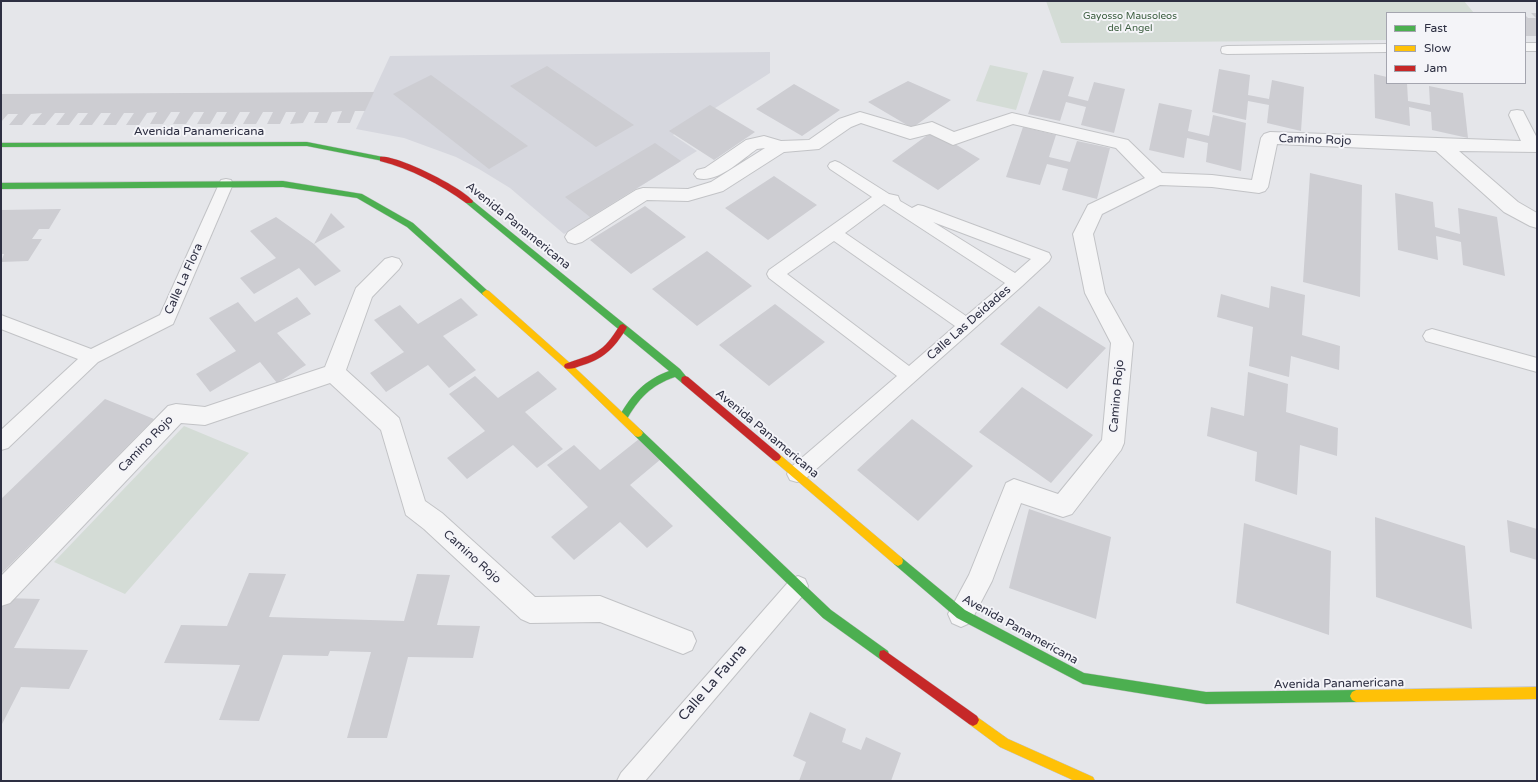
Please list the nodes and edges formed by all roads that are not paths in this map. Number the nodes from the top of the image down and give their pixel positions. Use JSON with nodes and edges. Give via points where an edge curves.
{"nodes":[{"id":1,"x":1526,"y":47,"type":"edge"},
{"id":2,"x":1537,"y":47,"type":"edge"},
{"id":3,"x":1386,"y":48,"type":"edge"},
{"id":4,"x":1227,"y":50,"type":"dead end"},
{"id":5,"x":1517,"y":115,"type":"dead end"},
{"id":6,"x":1,"y":145,"type":"edge"},
{"id":7,"x":15,"y":145,"type":"junction"},
{"id":8,"x":1441,"y":145,"type":"junction"},
{"id":9,"x":780,"y":147,"type":"junction"},
{"id":10,"x":1,"y":152,"type":"edge"},
{"id":11,"x":835,"y":166,"type":"dead end"},
{"id":12,"x":704,"y":174,"type":"dead end"},
{"id":13,"x":1157,"y":179,"type":"junction"},
{"id":14,"x":226,"y":184,"type":"junction"},
{"id":15,"x":1,"y":186,"type":"edge"},
{"id":16,"x":883,"y":197,"type":"junction"},
{"id":17,"x":1537,"y":221,"type":"edge"},
{"id":18,"x":834,"y":233,"type":"junction"},
{"id":19,"x":575,"y":237,"type":"dead end"},
{"id":20,"x":392,"y":264,"type":"dead end"},
{"id":21,"x":1016,"y":282,"type":"junction"},
{"id":22,"x":1,"y":322,"type":"edge"},
{"id":23,"x":966,"y":325,"type":"junction"},
{"id":24,"x":623,"y":327,"type":"junction"},
{"id":25,"x":1432,"y":336,"type":"dead end"},
{"id":26,"x":92,"y":357,"type":"junction"},
{"id":27,"x":1537,"y":365,"type":"edge"},
{"id":28,"x":568,"y":366,"type":"junction"},
{"id":29,"x":677,"y":372,"type":"junction"},
{"id":30,"x":334,"y":374,"type":"junction"},
{"id":31,"x":908,"y":375,"type":"junction"},
{"id":32,"x":622,"y":418,"type":"junction"},
{"id":33,"x":1,"y":442,"type":"edge"},
{"id":34,"x":797,"y":474,"type":"junction"},
{"id":35,"x":798,"y":586,"type":"junction"},
{"id":36,"x":1,"y":594,"type":"edge"},
{"id":37,"x":961,"y":614,"type":"junction"},
{"id":38,"x":683,"y":641,"type":"dead end"},
{"id":39,"x":1537,"y":693,"type":"edge"},
{"id":40,"x":629,"y":781,"type":"edge"},
{"id":41,"x":1089,"y":781,"type":"edge"}],
"edges":[{"from":1,"to":2,"type":"lane"},
{"from":3,"to":4,"type":"lane"},
{"from":5,"to":8,"type":"street","name":"Camino Rojo","via":[[1533,146]]},
{"from":6,"to":7,"type":"street","name":"Avenida Panamericana"},
{"from":7,"to":10,"type":"street"},
{"from":7,"to":24,"type":"street","name":"Avenida Panamericana","via":[[306,144],[396,162],[458,192]]},
{"from":8,"to":13,"type":"street","name":"Camino Rojo","via":[[1270,138],[1259,187],[1212,181]]},
{"from":8,"to":17,"type":"street","via":[[1511,207]]},
{"from":9,"to":12,"type":"street","via":[[764,142],[752,144]]},
{"from":9,"to":13,"type":"street","via":[[813,145],[845,123],[860,117],[910,133],[932,128],[953,139],[1012,118],[1122,144]]},
{"from":9,"to":19,"type":"street","via":[[717,187],[688,195],[643,194]]},
{"from":11,"to":16,"type":"lane","name":"Calle Las Deidades"},
{"from":13,"to":37,"type":"street","name":"Camino Rojo","via":[[1095,210],[1083,234],[1095,293],[1122,343],[1113,443],[1064,506],[1014,490],[979,581]]},
{"from":14,"to":15,"type":"street"},
{"from":14,"to":26,"type":"lane","name":"Calle La Flora","via":[[167,320]]},
{"from":14,"to":28,"type":"street","via":[[283,184],[359,196],[410,225]]},
{"from":16,"to":18,"type":"lane"},
{"from":16,"to":21,"type":"lane","name":"Calle Las Deidades"},
{"from":16,"to":21,"type":"lane","via":[[1043,257]]},
{"from":18,"to":23,"type":"lane"},
{"from":18,"to":31,"type":"lane","via":[[776,274]]},
{"from":20,"to":30,"type":"street","via":[[363,293]]},
{"from":21,"to":23,"type":"lane","name":"Calle Las Deidades"},
{"from":22,"to":26,"type":"lane"},
{"from":23,"to":31,"type":"lane","name":"Calle Las Deidades"},
{"from":24,"to":28,"type":"street","via":[[615,342],[603,354],[589,362]]},
{"from":24,"to":29,"type":"street","name":"Avenida Panamericana"},
{"from":25,"to":27,"type":"lane"},
{"from":26,"to":33,"type":"lane","name":"Calle La Flora"},
{"from":28,"to":32,"type":"street"},
{"from":29,"to":32,"type":"street","via":[[658,378],[644,387],[632,399]]},
{"from":29,"to":34,"type":"street","name":"Avenida Panamericana"},
{"from":30,"to":36,"type":"street","name":"Camino Rojo","via":[[205,416],[176,413]]},
{"from":30,"to":38,"type":"street","name":"Camino Rojo","via":[[391,425],[415,507],[530,610],[600,609]]},
{"from":31,"to":34,"type":"lane","name":"Calle Las Deidades"},
{"from":32,"to":35,"type":"street"},
{"from":34,"to":37,"type":"street","name":"Avenida Panamericana"},
{"from":35,"to":40,"type":"lane","name":"Calle La Fauna"},
{"from":35,"to":41,"type":"street","via":[[827,614],[1004,743]]},
{"from":37,"to":39,"type":"street","name":"Avenida Panamericana","via":[[1083,678],[1206,698]]}]}
